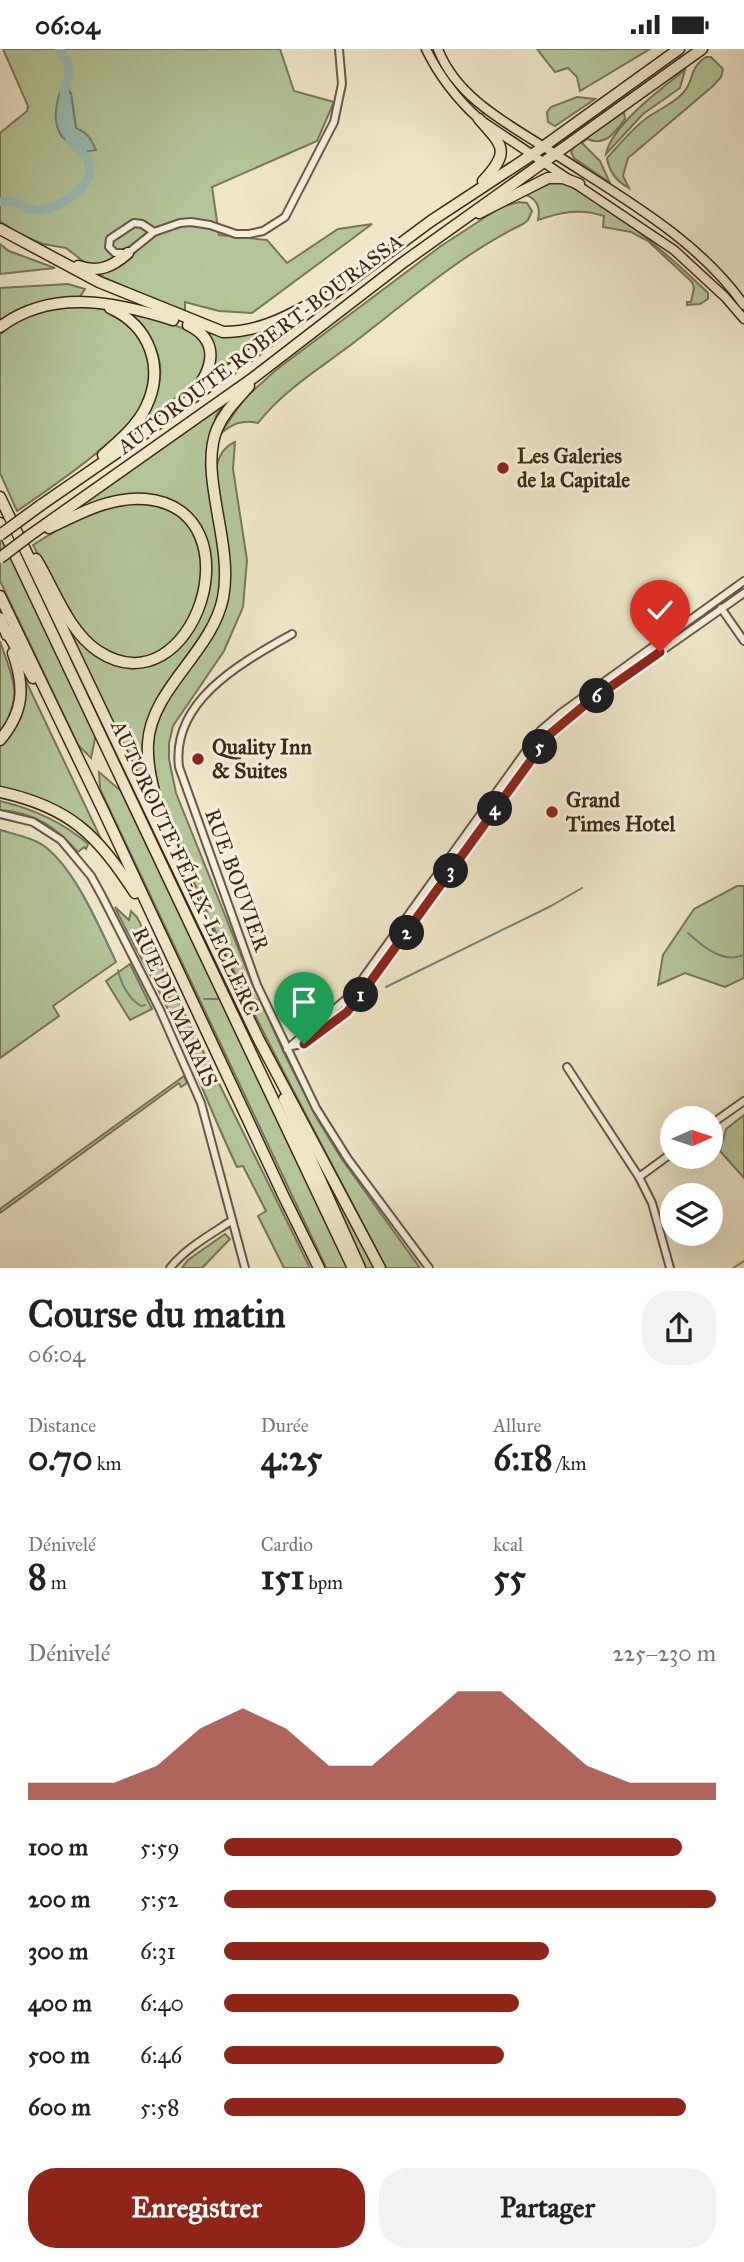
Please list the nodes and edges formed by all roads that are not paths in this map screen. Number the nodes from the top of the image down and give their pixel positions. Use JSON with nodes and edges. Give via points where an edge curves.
{"nodes":[{"id":1,"x":339,"y":49,"type":"edge"},
{"id":2,"x":426,"y":49,"type":"edge"},
{"id":3,"x":438,"y":49,"type":"edge"},
{"id":4,"x":679,"y":49,"type":"edge"},
{"id":5,"x":702,"y":49,"type":"edge"},
{"id":6,"x":479,"y":118,"type":"junction"},
{"id":7,"x":543,"y":146,"type":"junction"},
{"id":8,"x":533,"y":154,"type":"junction"},
{"id":9,"x":556,"y":155,"type":"junction"},
{"id":10,"x":544,"y":161,"type":"junction"},
{"id":11,"x":579,"y":184,"type":"junction"},
{"id":12,"x":471,"y":194,"type":"junction"},
{"id":13,"x":457,"y":223,"type":"junction"},
{"id":14,"x":0,"y":229,"type":"edge"},
{"id":15,"x":154,"y":232,"type":"junction"},
{"id":16,"x":39,"y":251,"type":"junction"},
{"id":17,"x":128,"y":253,"type":"junction"},
{"id":18,"x":344,"y":283,"type":"junction"},
{"id":19,"x":100,"y":303,"type":"junction"},
{"id":20,"x":744,"y":305,"type":"edge"},
{"id":21,"x":744,"y":319,"type":"edge"},
{"id":22,"x":0,"y":327,"type":"edge"},
{"id":23,"x":253,"y":377,"type":"junction"},
{"id":24,"x":186,"y":402,"type":"junction"},
{"id":25,"x":83,"y":475,"type":"junction"},
{"id":26,"x":0,"y":498,"type":"edge"},
{"id":27,"x":0,"y":523,"type":"edge"},
{"id":28,"x":51,"y":524,"type":"junction"},
{"id":29,"x":0,"y":535,"type":"edge"},
{"id":30,"x":25,"y":549,"type":"junction"},
{"id":31,"x":0,"y":558,"type":"edge"},
{"id":32,"x":744,"y":581,"type":"edge"},
{"id":33,"x":744,"y":593,"type":"edge"},
{"id":34,"x":0,"y":596,"type":"edge"},
{"id":35,"x":716,"y":601,"type":"junction"},
{"id":36,"x":722,"y":609,"type":"junction"},
{"id":37,"x":0,"y":618,"type":"edge"},
{"id":38,"x":6,"y":630,"type":"junction"},
{"id":39,"x":292,"y":634,"type":"dead end"},
{"id":40,"x":744,"y":641,"type":"edge"},
{"id":41,"x":0,"y":740,"type":"edge"},
{"id":42,"x":0,"y":792,"type":"edge"},
{"id":43,"x":103,"y":810,"type":"junction"},
{"id":44,"x":0,"y":814,"type":"edge"},
{"id":45,"x":186,"y":889,"type":"junction"},
{"id":46,"x":153,"y":921,"type":"junction"},
{"id":47,"x":258,"y":1038,"type":"junction"},
{"id":48,"x":290,"y":1047,"type":"junction"},
{"id":49,"x":567,"y":1067,"type":"dead end"},
{"id":50,"x":744,"y":1101,"type":"edge"},
{"id":51,"x":723,"y":1116,"type":"edge"},
{"id":52,"x":660,"y":1162,"type":"edge"},
{"id":53,"x":639,"y":1177,"type":"junction"},
{"id":54,"x":231,"y":1221,"type":"junction"},
{"id":55,"x":170,"y":1268,"type":"edge"},
{"id":56,"x":245,"y":1268,"type":"edge"},
{"id":57,"x":319,"y":1268,"type":"edge"},
{"id":58,"x":353,"y":1268,"type":"edge"},
{"id":59,"x":360,"y":1268,"type":"edge"},
{"id":60,"x":380,"y":1268,"type":"edge"},
{"id":61,"x":429,"y":1268,"type":"edge"},
{"id":62,"x":670,"y":1268,"type":"edge"}],
"edges":[{"from":1,"to":15,"type":"street","via":[[342,92],[334,122],[285,217],[249,234],[191,222]]},
{"from":2,"to":6,"type":"main road","via":[[454,94]]},
{"from":3,"to":7,"type":"main road","via":[[469,94]]},
{"from":4,"to":7,"type":"highway","name":"AUTOROUTE ROBERT-BOURASSA"},
{"from":5,"to":9,"type":"highway","name":"AUTOROUTE ROBERT-BOURASSA"},
{"from":6,"to":8,"type":"main road"},
{"from":6,"to":12,"type":"highway","via":[[499,141],[501,154],[498,165]]},
{"from":7,"to":8,"type":"highway","name":"AUTOROUTE ROBERT-BOURASSA"},
{"from":7,"to":9,"type":"main road"},
{"from":8,"to":10,"type":"main road"},
{"from":8,"to":12,"type":"highway","name":"AUTOROUTE ROBERT-BOURASSA"},
{"from":9,"to":10,"type":"highway","name":"AUTOROUTE ROBERT-BOURASSA"},
{"from":9,"to":20,"type":"main road","via":[[684,242],[735,290]]},
{"from":10,"to":11,"type":"main road"},
{"from":10,"to":13,"type":"highway","name":"AUTOROUTE ROBERT-BOURASSA"},
{"from":11,"to":13,"type":"highway","via":[[563,178],[535,182]]},
{"from":11,"to":21,"type":"main road","via":[[674,250]]},
{"from":12,"to":18,"type":"highway","name":"AUTOROUTE ROBERT-BOURASSA"},
{"from":13,"to":23,"type":"highway","name":"AUTOROUTE ROBERT-BOURASSA"},
{"from":14,"to":16,"type":"highway"},
{"from":15,"to":17,"type":"street"},
{"from":15,"to":17,"type":"street","via":[[134,223],[110,239],[111,251]]},
{"from":16,"to":17,"type":"highway","via":[[87,269],[111,267]]},
{"from":16,"to":18,"type":"highway","via":[[99,282],[223,332],[281,320]]},
{"from":18,"to":24,"type":"highway","name":"AUTOROUTE ROBERT-BOURASSA"},
{"from":19,"to":22,"type":"highway","via":[[66,301],[39,307]]},
{"from":19,"to":24,"type":"highway","via":[[171,319],[203,335],[210,367]]},
{"from":19,"to":25,"type":"highway","via":[[127,317],[147,339],[155,361],[154,386],[133,427]]},
{"from":23,"to":28,"type":"highway","name":"AUTOROUTE ROBERT-BOURASSA"},
{"from":23,"to":45,"type":"highway","via":[[224,416],[213,441],[212,472],[226,558],[223,598],[214,624],[163,701],[150,730],[149,771]]},
{"from":24,"to":25,"type":"highway","name":"AUTOROUTE ROBERT-BOURASSA"},
{"from":25,"to":29,"type":"highway","name":"AUTOROUTE ROBERT-BOURASSA","bridge":true},
{"from":26,"to":30,"type":"highway"},
{"from":27,"to":58,"type":"highway","name":"AUTOROUTE FÉLIX-LECLERC"},
{"from":28,"to":30,"type":"highway","via":[[133,499],[160,502],[183,514],[203,543],[207,567],[194,620],[179,642],[159,657],[141,661],[124,662],[99,652],[73,624],[36,559]]},
{"from":28,"to":31,"type":"highway","bridge":true},
{"from":30,"to":45,"type":"highway"},
{"from":32,"to":35,"type":"street"},
{"from":33,"to":36,"type":"street"},
{"from":34,"to":43,"type":"highway"},
{"from":35,"to":36,"type":"street"},
{"from":35,"to":48,"type":"street","via":[[541,730],[351,995]]},
{"from":36,"to":40,"type":"street"},
{"from":36,"to":48,"type":"street","via":[[550,734],[347,1012],[304,1044]]},
{"from":37,"to":38,"type":"highway"},
{"from":38,"to":41,"type":"highway","via":[[17,663],[20,706],[13,725]]},
{"from":38,"to":43,"type":"highway"},
{"from":39,"to":48,"type":"street","name":"RUE BOUVIER","via":[[245,661],[215,686],[184,726],[178,757],[251,968]]},
{"from":42,"to":46,"type":"highway","via":[[46,805],[91,835]]},
{"from":43,"to":46,"type":"highway"},
{"from":44,"to":54,"type":"street","name":"RUE DU MARAIS","via":[[42,826],[61,840],[91,876],[160,1010],[201,1103]]},
{"from":45,"to":47,"type":"highway"},
{"from":46,"to":57,"type":"highway"},
{"from":47,"to":59,"type":"highway"},
{"from":47,"to":60,"type":"highway"},
{"from":48,"to":61,"type":"street","name":"RUE BOUVIER","via":[[326,1125]]},
{"from":49,"to":53,"type":"street"},
{"from":50,"to":51,"type":"street"},
{"from":52,"to":53,"type":"street"},
{"from":53,"to":62,"type":"street","via":[[656,1216]]},
{"from":54,"to":55,"type":"street"},
{"from":54,"to":56,"type":"street","name":"RUE DU MARAIS"}]}
